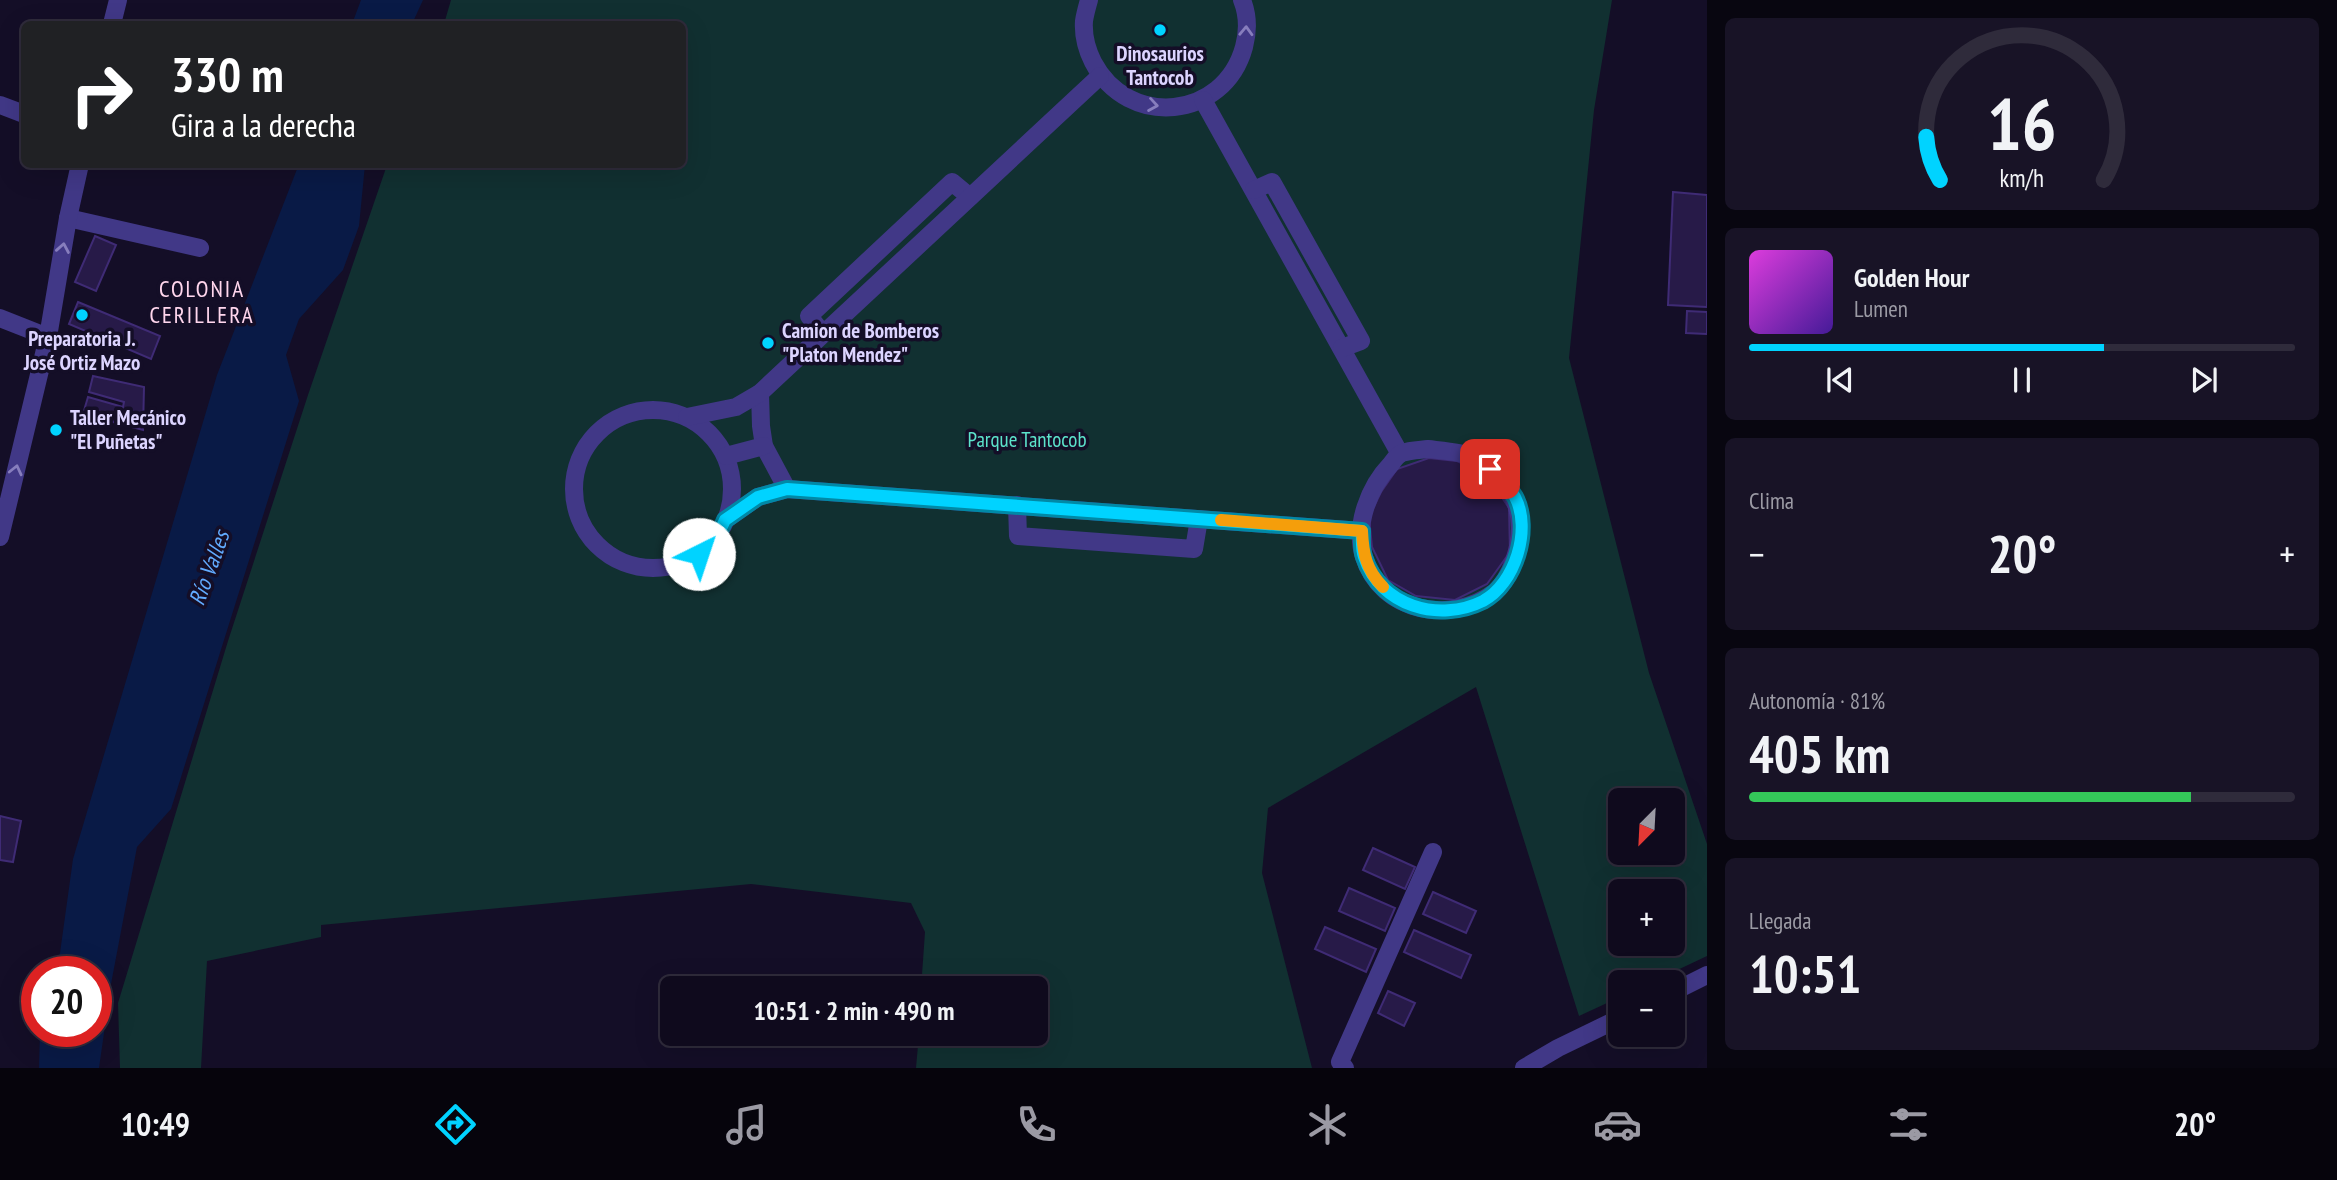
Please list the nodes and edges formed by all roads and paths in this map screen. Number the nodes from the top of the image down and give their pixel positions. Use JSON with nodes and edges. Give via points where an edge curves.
{"nodes":[{"id":1,"x":118,"y":0,"type":"edge"},
{"id":2,"x":1089,"y":0,"type":"edge"},
{"id":3,"x":1242,"y":0,"type":"edge"},
{"id":4,"x":114,"y":21,"type":"edge"},
{"id":5,"x":1100,"y":76,"type":"junction"},
{"id":6,"x":1203,"y":100,"type":"junction"},
{"id":7,"x":0,"y":104,"type":"edge"},
{"id":8,"x":21,"y":113,"type":"edge"},
{"id":9,"x":79,"y":168,"type":"edge"},
{"id":10,"x":68,"y":218,"type":"junction"},
{"id":11,"x":200,"y":248,"type":"dead end"},
{"id":12,"x":0,"y":318,"type":"edge"},
{"id":13,"x":48,"y":337,"type":"junction"},
{"id":14,"x":760,"y":393,"type":"junction"},
{"id":15,"x":687,"y":417,"type":"junction"},
{"id":16,"x":764,"y":446,"type":"junction"},
{"id":17,"x":1400,"y":454,"type":"junction"},
{"id":18,"x":726,"y":456,"type":"junction"},
{"id":19,"x":787,"y":489,"type":"junction"},
{"id":20,"x":1017,"y":505,"type":"junction"},
{"id":21,"x":1199,"y":519,"type":"junction"},
{"id":22,"x":725,"y":520,"type":"junction"},
{"id":23,"x":1,"y":529,"type":"edge"},
{"id":24,"x":1362,"y":531,"type":"junction"},
{"id":25,"x":1433,"y":852,"type":"dead end"},
{"id":26,"x":1707,"y":975,"type":"edge"},
{"id":27,"x":1685,"y":986,"type":"edge"},
{"id":28,"x":1608,"y":1024,"type":"edge"},
{"id":29,"x":1345,"y":1068,"type":"edge"},
{"id":30,"x":1524,"y":1068,"type":"edge"}],
"edges":[{"from":1,"to":4,"type":"street"},
{"from":2,"to":5,"type":"street","via":[[1084,23],[1087,51]]},
{"from":6,"to":3,"type":"street","one_way":true,"via":[[1225,84],[1240,62],[1247,36]]},
{"from":5,"to":6,"type":"street","one_way":true,"via":[[1121,95],[1147,106],[1176,108]]},
{"from":5,"to":14,"type":"street"},
{"from":6,"to":17,"type":"street"},
{"from":7,"to":8,"type":"street"},
{"from":9,"to":10,"type":"street"},
{"from":10,"to":11,"type":"street"},
{"from":13,"to":10,"type":"street","one_way":true},
{"from":12,"to":13,"type":"street"},
{"from":23,"to":13,"type":"street","one_way":true},
{"from":14,"to":15,"type":"street","via":[[736,407]]},
{"from":14,"to":16,"type":"street"},
{"from":15,"to":18,"type":"street","via":[[710,433]]},
{"from":15,"to":22,"type":"street","via":[[663,410],[638,410],[614,418],[594,434],[580,454],[573,479],[574,504],[598,547],[619,561],[646,568],[674,566],[699,554],[718,535]]},
{"from":16,"to":18,"type":"street"},
{"from":16,"to":19,"type":"street"},
{"from":17,"to":24,"type":"street","via":[[1366,500]]},
{"from":17,"to":24,"type":"street","via":[[1428,449],[1452,452],[1480,460],[1501,478],[1516,499],[1521,520],[1520,544],[1502,586],[1483,601],[1433,612],[1392,596],[1374,578],[1363,556]]},
{"from":18,"to":22,"type":"street","via":[[733,482]]},
{"from":19,"to":20,"type":"street"},
{"from":19,"to":22,"type":"street","via":[[758,497]]},
{"from":20,"to":21,"type":"street"},
{"from":20,"to":21,"type":"street","via":[[1018,536],[1194,549]]},
{"from":21,"to":24,"type":"street"},
{"from":25,"to":29,"type":"street","via":[[1340,1062]]},
{"from":26,"to":27,"type":"street"},
{"from":28,"to":30,"type":"street"}]}
